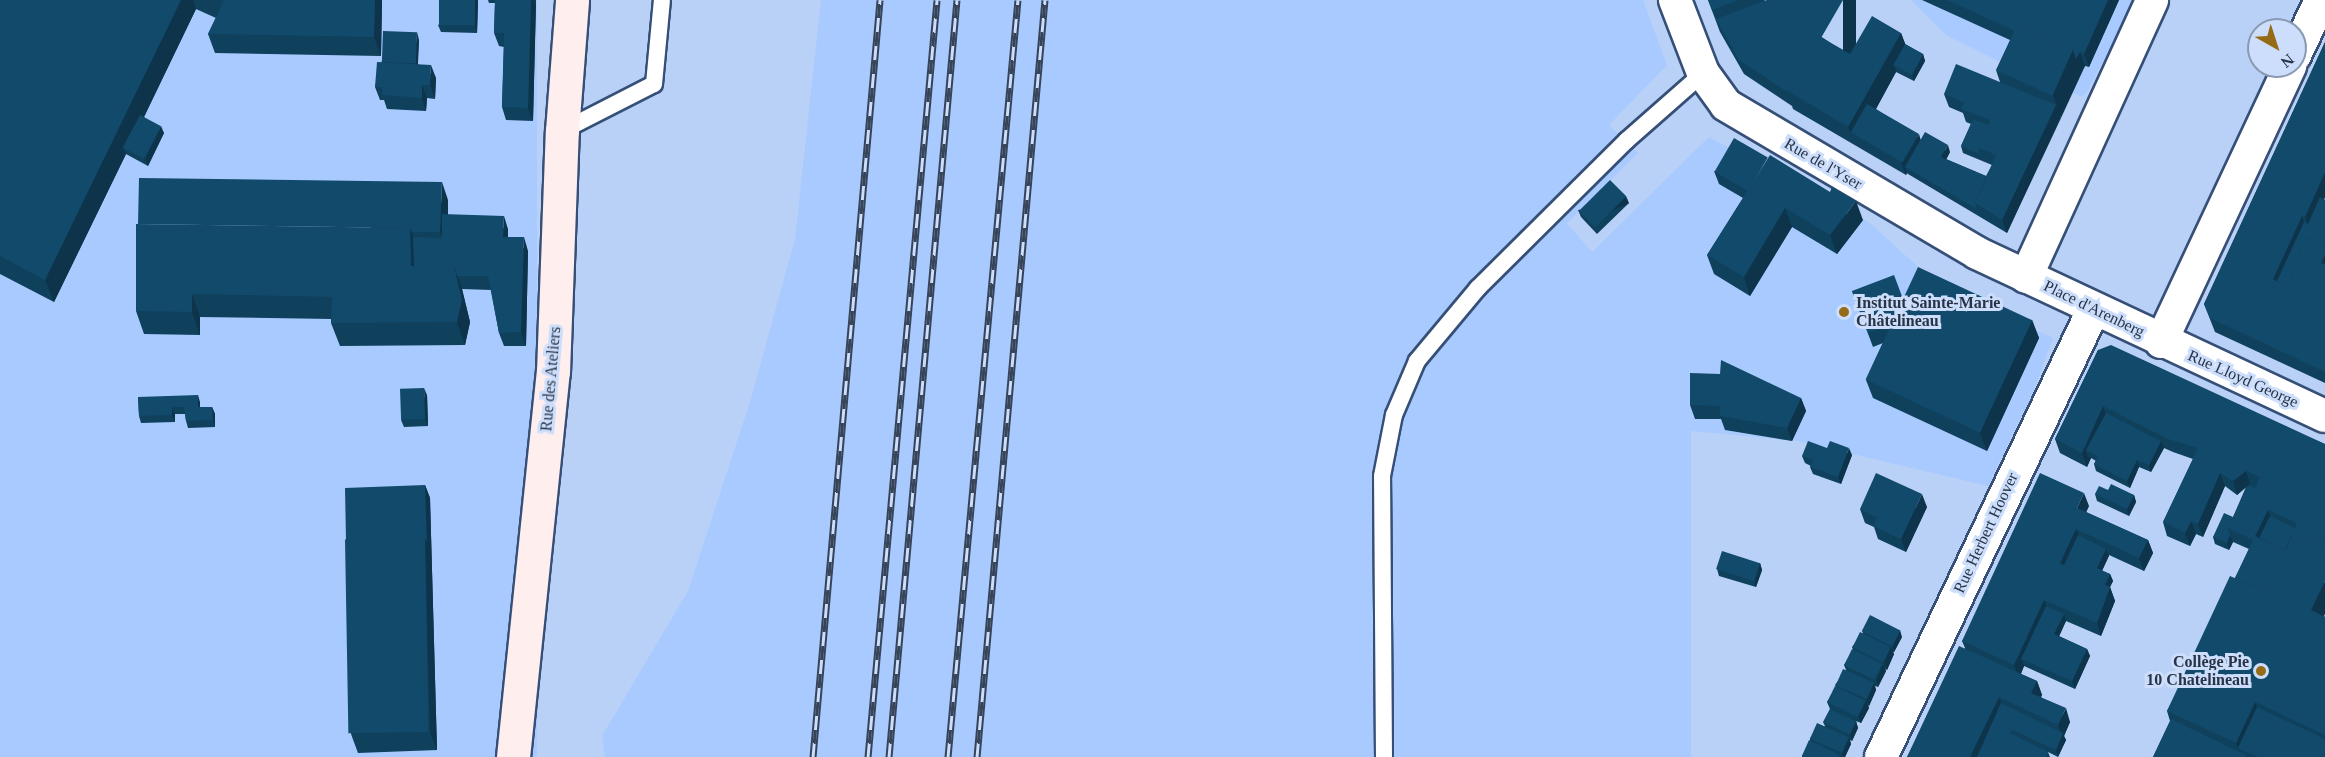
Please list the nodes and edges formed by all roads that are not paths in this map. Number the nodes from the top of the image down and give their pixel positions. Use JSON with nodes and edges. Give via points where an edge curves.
{"nodes":[{"id":1,"x":572,"y":0,"type":"edge"},
{"id":2,"x":662,"y":0,"type":"edge"},
{"id":3,"x":1675,"y":0,"type":"edge"},
{"id":4,"x":2152,"y":0,"type":"edge"},
{"id":5,"x":2321,"y":0,"type":"edge"},
{"id":6,"x":2307,"y":30,"type":"edge"},
{"id":7,"x":1703,"y":73,"type":"junction"},
{"id":8,"x":2284,"y":78,"type":"edge"},
{"id":9,"x":562,"y":131,"type":"junction"},
{"id":10,"x":2026,"y":277,"type":"junction"},
{"id":11,"x":2093,"y":310,"type":"junction"},
{"id":12,"x":2162,"y":342,"type":"junction"},
{"id":13,"x":2325,"y":416,"type":"edge"},
{"id":14,"x":513,"y":757,"type":"edge"},
{"id":15,"x":1384,"y":757,"type":"edge"},
{"id":16,"x":1881,"y":757,"type":"edge"}],
"edges":[{"from":1,"to":9,"type":"street","name":"Rue des Ateliers"},
{"from":2,"to":9,"type":"lane","via":[[654,84]]},
{"from":3,"to":7,"type":"street","name":"Rue de l'Yser"},
{"from":4,"to":10,"type":"street","name":"Place d'Arenberg"},
{"from":5,"to":6,"type":"street"},
{"from":7,"to":10,"type":"street","name":"Rue de l'Yser","via":[[1726,105],[1977,253]]},
{"from":7,"to":15,"type":"lane","via":[[1626,141],[1478,288],[1417,361],[1394,416],[1382,476]]},
{"from":8,"to":12,"type":"street","name":"Place d'Arenberg"},
{"from":9,"to":14,"type":"street","name":"Rue des Ateliers","via":[[553,372]]},
{"from":10,"to":11,"type":"street","name":"Place d'Arenberg"},
{"from":11,"to":12,"type":"street","name":"Place d'Arenberg"},
{"from":11,"to":16,"type":"street","name":"Rue Herbert Hoover"},
{"from":12,"to":13,"type":"street","name":"Rue Lloyd George"}]}
